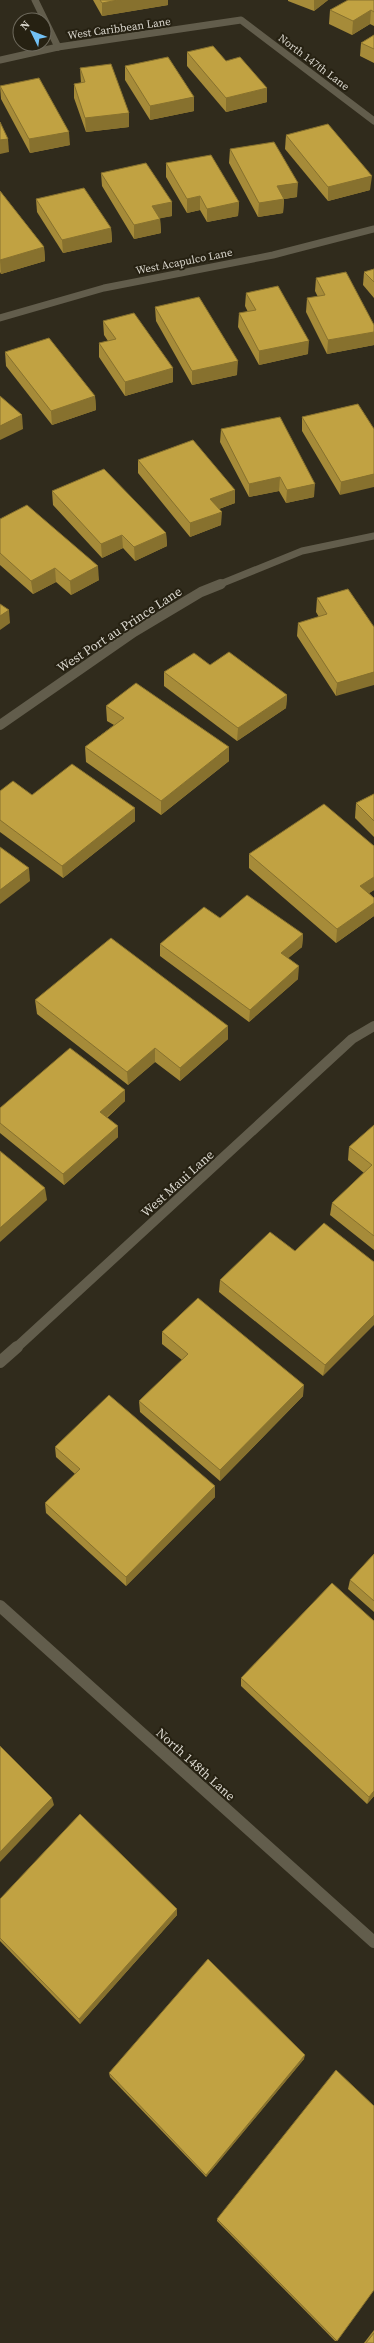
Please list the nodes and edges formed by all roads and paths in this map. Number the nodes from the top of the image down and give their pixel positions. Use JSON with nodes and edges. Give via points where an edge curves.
{"nodes":[{"id":1,"x":34,"y":0,"type":"edge"},
{"id":2,"x":241,"y":20,"type":"joint"},
{"id":3,"x":58,"y":47,"type":"junction"},
{"id":4,"x":0,"y":60,"type":"edge"},
{"id":5,"x":374,"y":121,"type":"edge"},
{"id":6,"x":374,"y":229,"type":"edge"},
{"id":7,"x":0,"y":318,"type":"edge"},
{"id":8,"x":374,"y":536,"type":"edge"},
{"id":9,"x":0,"y":725,"type":"edge"},
{"id":10,"x":374,"y":1026,"type":"edge"},
{"id":11,"x":0,"y":1362,"type":"edge"},
{"id":12,"x":0,"y":1606,"type":"edge"},
{"id":13,"x":374,"y":1942,"type":"edge"}],
"edges":[{"from":1,"to":3,"type":"street"},
{"from":2,"to":3,"type":"street","name":"West Caribbean Lane"},
{"from":2,"to":5,"type":"street","name":"North 147th Lane"},
{"from":3,"to":4,"type":"street","name":"West Caribbean Lane"},
{"from":6,"to":7,"type":"street","name":"West Acapulco Lane","via":[[273,255],[104,288]]},
{"from":8,"to":9,"type":"street","name":"West Port au Prince Lane","via":[[302,551],[201,592],[134,632]]},
{"from":10,"to":11,"type":"street","name":"West Maui Lane","via":[[347,1045]]},
{"from":12,"to":13,"type":"street","name":"North 148th Lane"}]}
